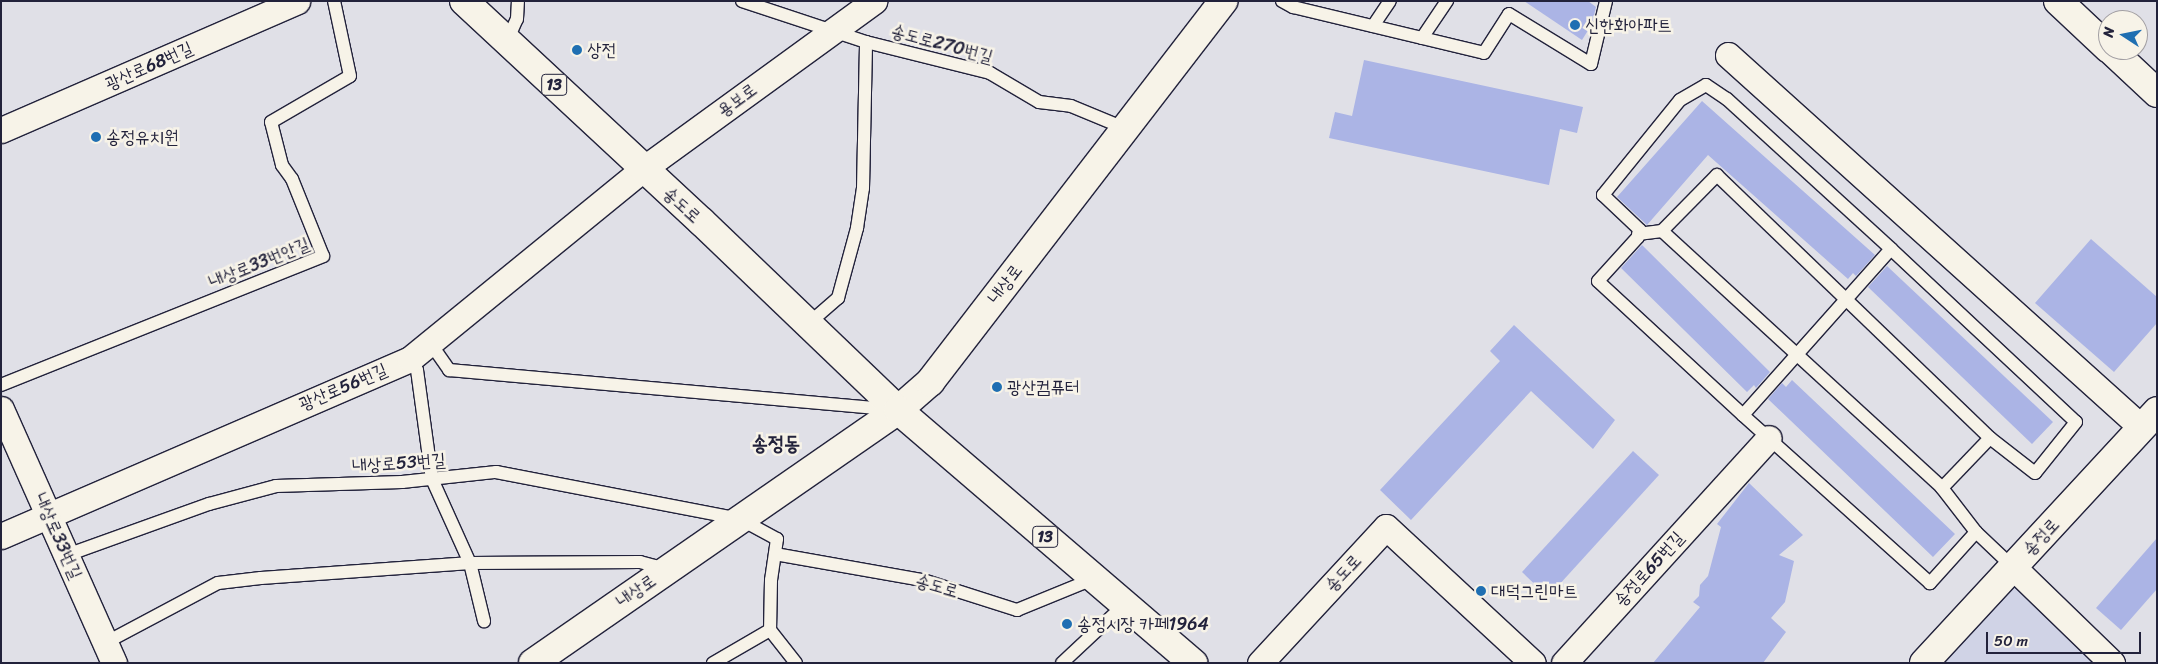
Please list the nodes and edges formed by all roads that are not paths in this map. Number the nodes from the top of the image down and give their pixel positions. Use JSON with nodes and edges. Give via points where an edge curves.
{"nodes":[{"id":1,"x":297,"y":1,"type":"edge"},
{"id":2,"x":334,"y":1,"type":"edge"},
{"id":3,"x":464,"y":1,"type":"edge"},
{"id":4,"x":518,"y":1,"type":"edge"},
{"id":5,"x":742,"y":1,"type":"edge"},
{"id":6,"x":874,"y":1,"type":"edge"},
{"id":7,"x":1223,"y":1,"type":"edge"},
{"id":8,"x":1282,"y":1,"type":"edge"},
{"id":9,"x":1390,"y":1,"type":"edge"},
{"id":10,"x":1447,"y":1,"type":"edge"},
{"id":11,"x":1606,"y":1,"type":"edge"},
{"id":12,"x":2058,"y":1,"type":"edge"},
{"id":13,"x":1373,"y":26,"type":"junction"},
{"id":14,"x":832,"y":30,"type":"junction"},
{"id":15,"x":1422,"y":38,"type":"junction"},
{"id":16,"x":2098,"y":39,"type":"edge"},
{"id":17,"x":507,"y":41,"type":"junction"},
{"id":18,"x":866,"y":42,"type":"junction"},
{"id":19,"x":1728,"y":54,"type":"dead end"},
{"id":20,"x":2121,"y":60,"type":"edge"},
{"id":21,"x":2157,"y":93,"type":"edge"},
{"id":22,"x":1124,"y":128,"type":"junction"},
{"id":23,"x":1,"y":130,"type":"edge"},
{"id":24,"x":642,"y":170,"type":"junction"},
{"id":25,"x":1662,"y":231,"type":"junction"},
{"id":26,"x":1638,"y":234,"type":"junction"},
{"id":27,"x":1891,"y":249,"type":"junction"},
{"id":28,"x":1845,"y":300,"type":"junction"},
{"id":29,"x":808,"y":324,"type":"junction"},
{"id":30,"x":431,"y":344,"type":"junction"},
{"id":31,"x":1797,"y":355,"type":"junction"},
{"id":32,"x":410,"y":359,"type":"junction"},
{"id":33,"x":1,"y":384,"type":"edge"},
{"id":34,"x":1,"y":409,"type":"edge"},
{"id":35,"x":898,"y":410,"type":"junction"},
{"id":36,"x":1743,"y":415,"type":"junction"},
{"id":37,"x":2149,"y":419,"type":"edge"},
{"id":38,"x":1769,"y":438,"type":"junction"},
{"id":39,"x":1990,"y":438,"type":"junction"},
{"id":40,"x":432,"y":479,"type":"junction"},
{"id":41,"x":1942,"y":488,"type":"junction"},
{"id":42,"x":49,"y":514,"type":"junction"},
{"id":43,"x":740,"y":519,"type":"junction"},
{"id":44,"x":1976,"y":532,"type":"junction"},
{"id":45,"x":1,"y":536,"type":"edge"},
{"id":46,"x":775,"y":554,"type":"junction"},
{"id":47,"x":67,"y":555,"type":"junction"},
{"id":48,"x":470,"y":563,"type":"junction"},
{"id":49,"x":2013,"y":567,"type":"junction"},
{"id":50,"x":667,"y":570,"type":"junction"},
{"id":51,"x":1093,"y":579,"type":"junction"},
{"id":52,"x":1124,"y":604,"type":"junction"},
{"id":53,"x":484,"y":621,"type":"dead end"},
{"id":54,"x":770,"y":630,"type":"junction"},
{"id":55,"x":110,"y":653,"type":"edge"},
{"id":56,"x":1065,"y":661,"type":"edge"},
{"id":57,"x":532,"y":663,"type":"edge"},
{"id":58,"x":713,"y":663,"type":"edge"},
{"id":59,"x":796,"y":663,"type":"edge"},
{"id":60,"x":1193,"y":663,"type":"edge"},
{"id":61,"x":1260,"y":663,"type":"edge"},
{"id":62,"x":1533,"y":663,"type":"edge"},
{"id":63,"x":1564,"y":663,"type":"edge"},
{"id":64,"x":1924,"y":663,"type":"edge"},
{"id":65,"x":2112,"y":663,"type":"edge"}],
"edges":[{"from":1,"to":23,"type":"street","name":"광산로68번길"},
{"from":2,"to":33,"type":"lane","name":"내상로33번안길","via":[[350,76],[271,122],[282,165],[292,179],[323,256]]},
{"from":3,"to":17,"type":"main road","name":"송도로","number":"13"},
{"from":4,"to":17,"type":"lane","via":[[517,20]]},
{"from":5,"to":14,"type":"lane"},
{"from":6,"to":14,"type":"street","name":"용보로"},
{"from":7,"to":22,"type":"main road","name":"내상로"},
{"from":8,"to":13,"type":"lane","via":[[1293,7]]},
{"from":9,"to":13,"type":"lane"},
{"from":10,"to":15,"type":"lane"},
{"from":11,"to":15,"type":"lane","via":[[1591,64],[1509,14],[1484,53]]},
{"from":12,"to":16,"type":"main road"},
{"from":13,"to":15,"type":"lane"},
{"from":14,"to":18,"type":"lane","name":"송도로270번길"},
{"from":14,"to":24,"type":"street","name":"용보로"},
{"from":17,"to":24,"type":"main road","name":"송도로","number":"13"},
{"from":18,"to":22,"type":"lane","name":"송도로270번길","via":[[990,73],[1039,102],[1071,106]]},
{"from":18,"to":29,"type":"lane","via":[[863,188],[857,228],[838,298]]},
{"from":19,"to":37,"type":"street"},
{"from":20,"to":21,"type":"main road"},
{"from":22,"to":35,"type":"main road","name":"내상로","via":[[930,382]]},
{"from":24,"to":29,"type":"main road","name":"송도로","number":"13"},
{"from":24,"to":30,"type":"street","name":"광산로56번길"},
{"from":25,"to":26,"type":"lane"},
{"from":25,"to":28,"type":"lane","via":[[1716,175]]},
{"from":25,"to":31,"type":"lane"},
{"from":26,"to":27,"type":"lane","via":[[1640,230],[1603,195],[1680,100],[1706,85],[1727,99]]},
{"from":26,"to":36,"type":"lane","via":[[1598,281]]},
{"from":27,"to":28,"type":"lane"},
{"from":27,"to":39,"type":"lane","via":[[2076,422],[2035,473]]},
{"from":28,"to":31,"type":"lane"},
{"from":28,"to":39,"type":"lane"},
{"from":29,"to":35,"type":"main road","name":"송도로","number":"13"},
{"from":30,"to":32,"type":"street","name":"광산로56번길"},
{"from":30,"to":35,"type":"lane","via":[[449,370]]},
{"from":31,"to":36,"type":"lane"},
{"from":31,"to":41,"type":"lane"},
{"from":32,"to":40,"type":"lane","via":[[417,370]]},
{"from":32,"to":42,"type":"street","name":"광산로56번길"},
{"from":34,"to":42,"type":"street","name":"내상로33번길"},
{"from":35,"to":43,"type":"main road","name":"내상로"},
{"from":35,"to":51,"type":"main road","name":"송도로","number":"13"},
{"from":36,"to":38,"type":"lane"},
{"from":37,"to":49,"type":"main road","name":"송정로"},
{"from":38,"to":44,"type":"lane","via":[[1930,584]]},
{"from":38,"to":63,"type":"street","name":"송정로65번길"},
{"from":39,"to":41,"type":"lane"},
{"from":40,"to":43,"type":"lane","name":"내상로53번길","via":[[496,472]]},
{"from":40,"to":47,"type":"lane","name":"내상로53번길","via":[[276,486],[209,504]]},
{"from":40,"to":48,"type":"lane"},
{"from":41,"to":44,"type":"lane"},
{"from":42,"to":45,"type":"street","name":"광산로56번길"},
{"from":42,"to":47,"type":"street","name":"내상로33번길"},
{"from":43,"to":46,"type":"lane","via":[[777,539]]},
{"from":43,"to":50,"type":"main road","name":"내상로"},
{"from":44,"to":49,"type":"lane"},
{"from":46,"to":51,"type":"lane","name":"송도로","via":[[922,580],[1016,610]]},
{"from":46,"to":54,"type":"lane"},
{"from":47,"to":55,"type":"street","name":"내상로33번길"},
{"from":48,"to":50,"type":"lane","via":[[640,562]]},
{"from":48,"to":53,"type":"lane"},
{"from":48,"to":55,"type":"lane","via":[[218,583]]},
{"from":49,"to":64,"type":"main road","name":"송정로"},
{"from":49,"to":65,"type":"street"},
{"from":50,"to":57,"type":"main road","name":"내상로"},
{"from":51,"to":52,"type":"main road","name":"송도로","number":"13"},
{"from":52,"to":56,"type":"lane"},
{"from":52,"to":60,"type":"main road","name":"송도로","number":"13"},
{"from":54,"to":58,"type":"lane"},
{"from":54,"to":59,"type":"lane"},
{"from":61,"to":62,"type":"street","name":"송도로","via":[[1386,527]]}]}
